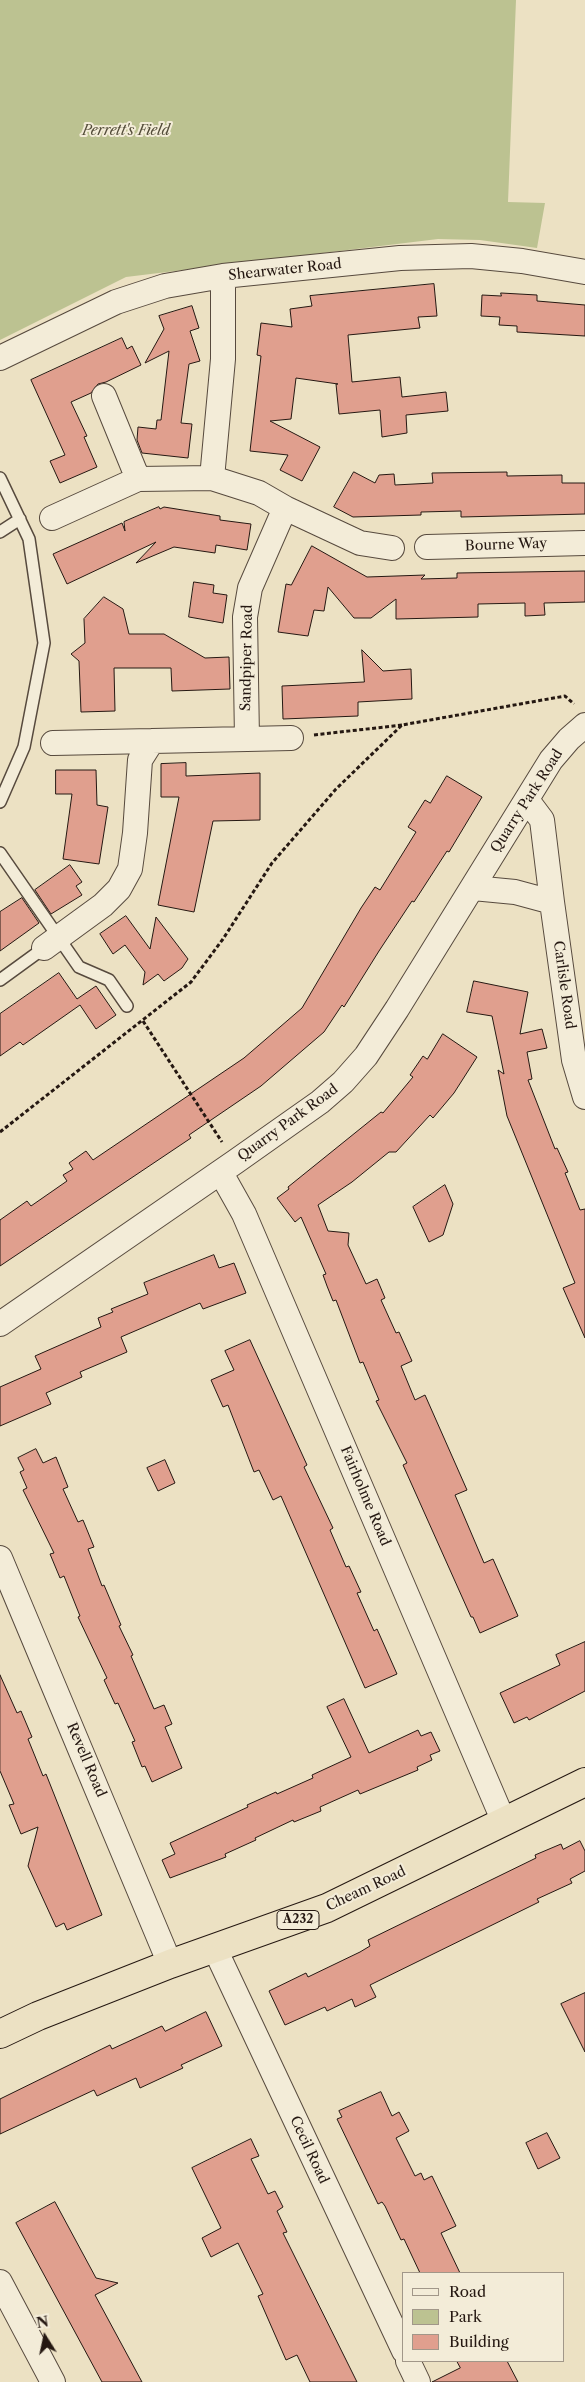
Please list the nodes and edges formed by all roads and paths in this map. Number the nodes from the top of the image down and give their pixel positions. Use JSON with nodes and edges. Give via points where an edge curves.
{"nodes":[{"id":1,"x":585,"y":272,"type":"edge"},
{"id":2,"x":223,"y":276,"type":"junction"},
{"id":3,"x":0,"y":358,"type":"edge"},
{"id":4,"x":104,"y":396,"type":"dead end"},
{"id":5,"x":0,"y":478,"type":"edge"},
{"id":6,"x":212,"y":478,"type":"junction"},
{"id":7,"x":138,"y":479,"type":"junction"},
{"id":8,"x":285,"y":508,"type":"junction"},
{"id":9,"x":52,"y":518,"type":"dead end"},
{"id":10,"x":20,"y":519,"type":"junction"},
{"id":11,"x":0,"y":532,"type":"edge"},
{"id":12,"x":585,"y":543,"type":"edge"},
{"id":13,"x":427,"y":547,"type":"dead end"},
{"id":14,"x":392,"y":548,"type":"dead end"},
{"id":15,"x":582,"y":716,"type":"edge"},
{"id":16,"x":402,"y":725,"type":"junction"},
{"id":17,"x":291,"y":738,"type":"joint"},
{"id":18,"x":247,"y":739,"type":"junction"},
{"id":19,"x":152,"y":741,"type":"junction"},
{"id":20,"x":53,"y":743,"type":"dead end"},
{"id":21,"x":527,"y":800,"type":"junction"},
{"id":22,"x":0,"y":802,"type":"edge"},
{"id":23,"x":0,"y":853,"type":"edge"},
{"id":24,"x":472,"y":888,"type":"junction"},
{"id":25,"x":552,"y":902,"type":"junction"},
{"id":26,"x":52,"y":943,"type":"junction"},
{"id":27,"x":0,"y":980,"type":"edge"},
{"id":28,"x":128,"y":1006,"type":"dead end"},
{"id":29,"x":143,"y":1021,"type":"junction"},
{"id":30,"x":585,"y":1097,"type":"edge"},
{"id":31,"x":0,"y":1132,"type":"edge"},
{"id":32,"x":228,"y":1167,"type":"junction"},
{"id":33,"x":0,"y":1324,"type":"edge"},
{"id":34,"x":0,"y":1558,"type":"edge"},
{"id":35,"x":585,"y":1782,"type":"edge"},
{"id":36,"x":504,"y":1822,"type":"junction"},
{"id":37,"x":215,"y":1949,"type":"junction"},
{"id":38,"x":170,"y":1964,"type":"junction"},
{"id":39,"x":0,"y":2034,"type":"edge"},
{"id":40,"x":0,"y":2282,"type":"edge"},
{"id":41,"x":402,"y":2347,"type":"edge"},
{"id":42,"x":408,"y":2362,"type":"edge"},
{"id":43,"x":53,"y":2382,"type":"edge"},
{"id":44,"x":418,"y":2382,"type":"edge"}],
"edges":[{"from":1,"to":2,"type":"street","name":"Shearwater Road","via":[[471,256],[400,258]]},
{"from":2,"to":3,"type":"street","name":"Shearwater Road","via":[[165,286],[116,302]]},
{"from":2,"to":6,"type":"street","via":[[223,359]]},
{"from":4,"to":7,"type":"street"},
{"from":5,"to":10,"type":"lane"},
{"from":6,"to":7,"type":"street"},
{"from":6,"to":8,"type":"street","via":[[259,492]]},
{"from":7,"to":9,"type":"street"},
{"from":8,"to":14,"type":"street","via":[[360,544]]},
{"from":8,"to":18,"type":"street","name":"Sandpiper Road","via":[[250,588],[245,617]]},
{"from":10,"to":11,"type":"lane"},
{"from":10,"to":22,"type":"lane","via":[[29,539],[44,643],[24,746]]},
{"from":12,"to":13,"type":"street","name":"Bourne Way"},
{"from":15,"to":16,"type":"path","via":[[565,696]]},
{"from":15,"to":21,"type":"street","name":"Quarry Park Road"},
{"from":16,"to":17,"type":"path"},
{"from":16,"to":29,"type":"path","via":[[336,789],[272,863],[191,982]]},
{"from":17,"to":18,"type":"street"},
{"from":18,"to":19,"type":"street"},
{"from":19,"to":20,"type":"street"},
{"from":19,"to":26,"type":"street","via":[[140,760],[130,869],[109,900]]},
{"from":21,"to":24,"type":"street","name":"Quarry Park Road"},
{"from":21,"to":25,"type":"street","name":"Carlisle Road","via":[[542,820]]},
{"from":23,"to":26,"type":"lane"},
{"from":24,"to":25,"type":"street","via":[[515,892]]},
{"from":24,"to":32,"type":"street","name":"Quarry Park Road","via":[[360,1063],[320,1102]]},
{"from":25,"to":30,"type":"street","name":"Carlisle Road","via":[[574,1060]]},
{"from":26,"to":27,"type":"lane"},
{"from":26,"to":28,"type":"lane","via":[[79,967],[109,980]]},
{"from":29,"to":31,"type":"path"},
{"from":29,"to":32,"type":"path"},
{"from":32,"to":33,"type":"street","name":"Quarry Park Road"},
{"from":32,"to":36,"type":"street","name":"Fairholme Road","via":[[244,1214]]},
{"from":34,"to":38,"type":"street","name":"Revell Road"},
{"from":35,"to":36,"type":"highway","name":"Cheam Road","number":"A232"},
{"from":36,"to":37,"type":"highway","name":"Cheam Road","number":"A232","via":[[327,1908]]},
{"from":37,"to":38,"type":"highway","name":"Cheam Road","number":"A232"},
{"from":37,"to":41,"type":"street","name":"Cecil Road"},
{"from":38,"to":39,"type":"highway","name":"Cheam Road","number":"A232"},
{"from":40,"to":43,"type":"street"},
{"from":42,"to":44,"type":"street"}]}
